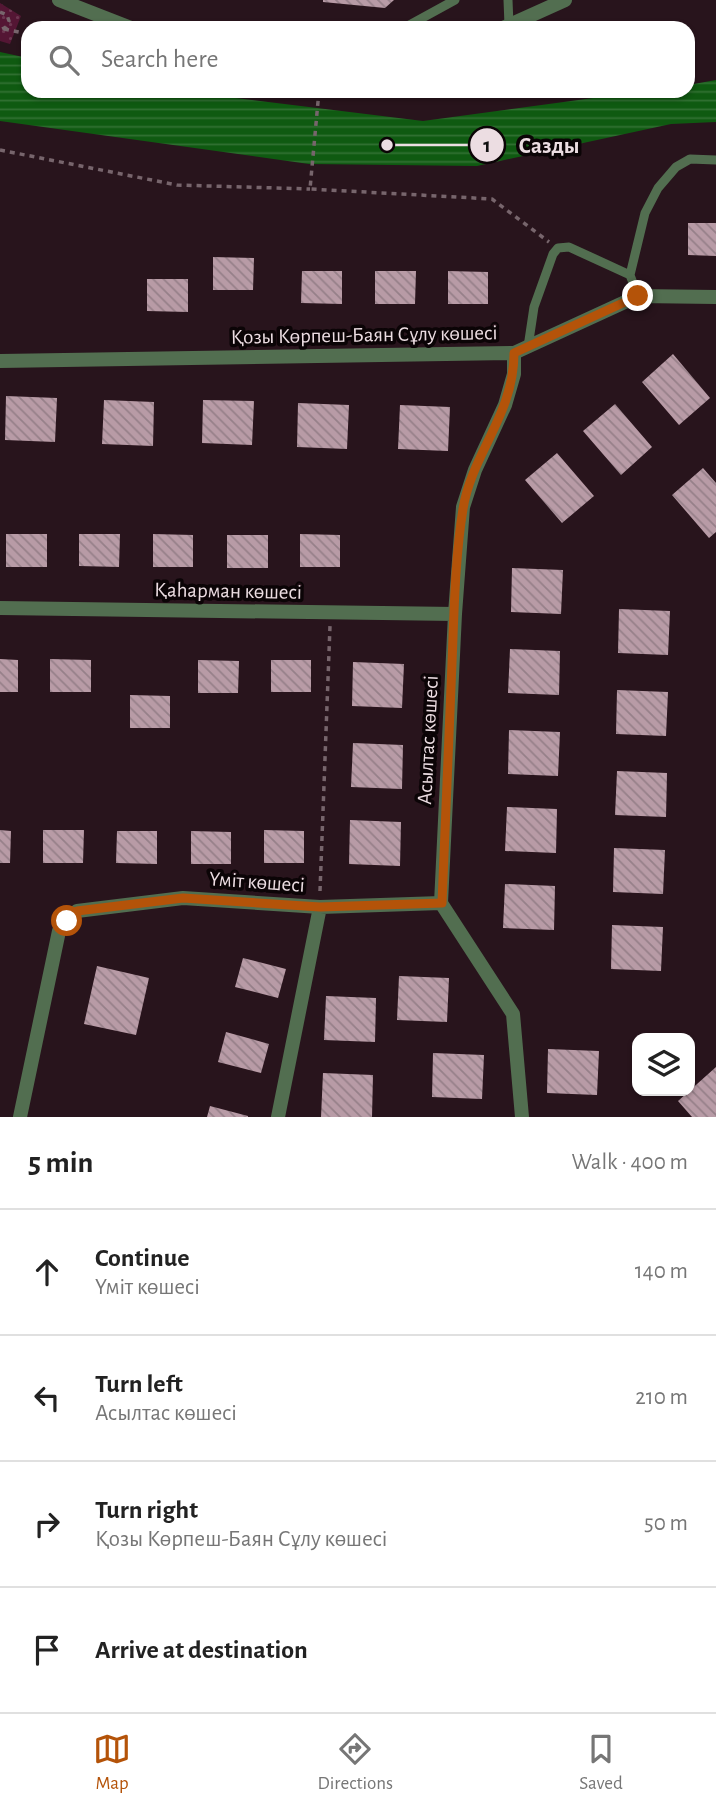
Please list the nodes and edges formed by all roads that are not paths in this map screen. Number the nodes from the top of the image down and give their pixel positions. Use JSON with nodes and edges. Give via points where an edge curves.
{"nodes":[{"id":1,"x":58,"y":0,"type":"edge"},
{"id":2,"x":455,"y":0,"type":"edge"},
{"id":3,"x":508,"y":0,"type":"edge"},
{"id":4,"x":565,"y":0,"type":"edge"},
{"id":5,"x":544,"y":4,"type":"edge"},
{"id":6,"x":113,"y":21,"type":"edge"},
{"id":7,"x":417,"y":21,"type":"edge"},
{"id":8,"x":506,"y":21,"type":"edge"},
{"id":9,"x":516,"y":21,"type":"edge"},
{"id":10,"x":716,"y":160,"type":"edge"},
{"id":11,"x":629,"y":275,"type":"junction"},
{"id":12,"x":638,"y":296,"type":"junction"},
{"id":13,"x":716,"y":297,"type":"edge"},
{"id":14,"x":528,"y":348,"type":"junction"},
{"id":15,"x":514,"y":353,"type":"junction"},
{"id":16,"x":0,"y":361,"type":"edge"},
{"id":17,"x":0,"y":608,"type":"edge"},
{"id":18,"x":454,"y":614,"type":"junction"},
{"id":19,"x":442,"y":903,"type":"junction"},
{"id":20,"x":320,"y":907,"type":"junction"},
{"id":21,"x":20,"y":1117,"type":"edge"},
{"id":22,"x":278,"y":1117,"type":"edge"},
{"id":23,"x":522,"y":1117,"type":"edge"}],
"edges":[{"from":1,"to":6,"type":"street"},
{"from":2,"to":7,"type":"lane"},
{"from":3,"to":8,"type":"lane"},
{"from":4,"to":5,"type":"street"},
{"from":5,"to":9,"type":"street"},
{"from":10,"to":11,"type":"lane","via":[[690,159],[658,188],[645,213]]},
{"from":11,"to":12,"type":"lane"},
{"from":11,"to":14,"type":"lane","via":[[569,247],[558,248],[534,307]]},
{"from":12,"to":13,"type":"street","name":"Қозы Көрпеш-Баян Сұлу көшесі"},
{"from":12,"to":14,"type":"street","name":"Қозы Көрпеш-Баян Сұлу көшесі"},
{"from":14,"to":15,"type":"street","name":"Қозы Көрпеш-Баян Сұлу көшесі"},
{"from":15,"to":16,"type":"street","name":"Қозы Көрпеш-Баян Сұлу көшесі"},
{"from":15,"to":18,"type":"street","name":"Асылтас көшесі","via":[[514,374],[505,405],[463,507]]},
{"from":17,"to":18,"type":"street","name":"Қаһарман көшесі"},
{"from":18,"to":19,"type":"street","name":"Асылтас көшесі"},
{"from":19,"to":20,"type":"street","name":"Үміт көшесі"},
{"from":19,"to":23,"type":"street","via":[[513,1014]]},
{"from":20,"to":21,"type":"street","name":"Үміт көшесі","via":[[183,898],[77,911],[59,931]]},
{"from":20,"to":22,"type":"street"}]}
